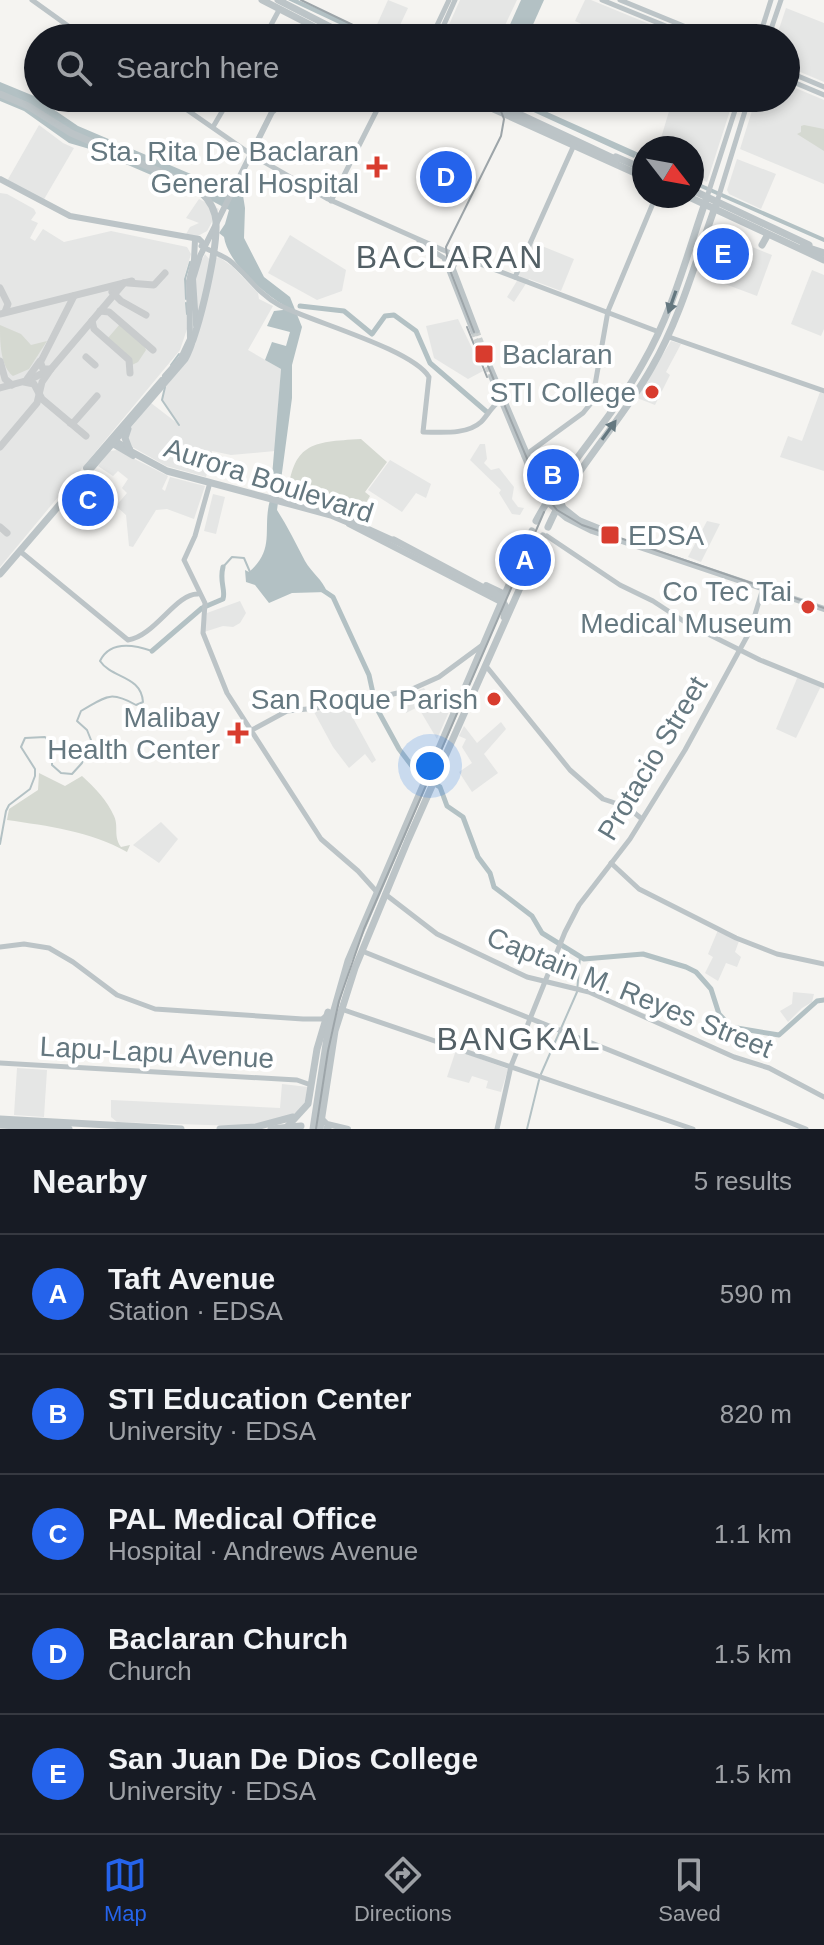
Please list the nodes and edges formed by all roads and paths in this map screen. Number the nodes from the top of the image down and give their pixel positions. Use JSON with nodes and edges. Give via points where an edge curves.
{"nodes":[{"id":1,"x":32,"y":0,"type":"edge"},
{"id":2,"x":262,"y":0,"type":"edge"},
{"id":3,"x":278,"y":0,"type":"edge"},
{"id":4,"x":449,"y":0,"type":"edge"},
{"id":5,"x":455,"y":0,"type":"edge"},
{"id":6,"x":602,"y":0,"type":"edge"},
{"id":7,"x":620,"y":0,"type":"edge"},
{"id":8,"x":771,"y":0,"type":"edge"},
{"id":9,"x":781,"y":0,"type":"edge"},
{"id":10,"x":279,"y":10,"type":"junction"},
{"id":11,"x":65,"y":24,"type":"edge"},
{"id":12,"x":272,"y":24,"type":"edge"},
{"id":13,"x":308,"y":24,"type":"edge"},
{"id":14,"x":314,"y":24,"type":"edge"},
{"id":15,"x":438,"y":24,"type":"edge"},
{"id":16,"x":444,"y":24,"type":"edge"},
{"id":17,"x":661,"y":24,"type":"edge"},
{"id":18,"x":679,"y":24,"type":"edge"},
{"id":19,"x":763,"y":24,"type":"edge"},
{"id":20,"x":773,"y":24,"type":"edge"},
{"id":21,"x":800,"y":77,"type":"edge"},
{"id":22,"x":800,"y":85,"type":"edge"},
{"id":23,"x":824,"y":87,"type":"edge"},
{"id":24,"x":824,"y":95,"type":"edge"},
{"id":25,"x":0,"y":96,"type":"edge"},
{"id":26,"x":24,"y":105,"type":"edge"},
{"id":27,"x":24,"y":109,"type":"edge"},
{"id":28,"x":29,"y":112,"type":"edge"},
{"id":29,"x":38,"y":112,"type":"edge"},
{"id":30,"x":191,"y":112,"type":"edge"},
{"id":31,"x":222,"y":112,"type":"edge"},
{"id":32,"x":273,"y":112,"type":"edge"},
{"id":33,"x":376,"y":112,"type":"edge"},
{"id":34,"x":500,"y":112,"type":"edge"},
{"id":35,"x":514,"y":112,"type":"edge"},
{"id":36,"x":735,"y":112,"type":"edge"},
{"id":37,"x":745,"y":112,"type":"edge"},
{"id":38,"x":213,"y":127,"type":"junction"},
{"id":39,"x":574,"y":145,"type":"junction"},
{"id":40,"x":597,"y":153,"type":"junction"},
{"id":41,"x":252,"y":155,"type":"junction"},
{"id":42,"x":632,"y":169,"type":"edge"},
{"id":43,"x":632,"y":169,"type":"edge"},
{"id":44,"x":0,"y":182,"type":"edge"},
{"id":45,"x":704,"y":195,"type":"edge"},
{"id":46,"x":708,"y":195,"type":"junction"},
{"id":47,"x":718,"y":200,"type":"junction"},
{"id":48,"x":331,"y":201,"type":"junction"},
{"id":49,"x":704,"y":202,"type":"edge"},
{"id":50,"x":704,"y":205,"type":"edge"},
{"id":51,"x":727,"y":206,"type":"junction"},
{"id":52,"x":704,"y":207,"type":"edge"},
{"id":53,"x":651,"y":208,"type":"edge"},
{"id":54,"x":703,"y":208,"type":"edge"},
{"id":55,"x":713,"y":211,"type":"junction"},
{"id":56,"x":723,"y":216,"type":"junction"},
{"id":57,"x":767,"y":236,"type":"junction"},
{"id":58,"x":200,"y":245,"type":"junction"},
{"id":59,"x":762,"y":245,"type":"dead end"},
{"id":60,"x":812,"y":251,"type":"junction"},
{"id":61,"x":824,"y":253,"type":"edge"},
{"id":62,"x":444,"y":254,"type":"junction"},
{"id":63,"x":460,"y":258,"type":"junction"},
{"id":64,"x":824,"y":260,"type":"edge"},
{"id":65,"x":683,"y":270,"type":"junction"},
{"id":66,"x":693,"y":274,"type":"junction"},
{"id":67,"x":515,"y":277,"type":"junction"},
{"id":68,"x":608,"y":311,"type":"junction"},
{"id":69,"x":659,"y":332,"type":"junction"},
{"id":70,"x":669,"y":337,"type":"junction"},
{"id":71,"x":185,"y":359,"type":"junction"},
{"id":72,"x":491,"y":368,"type":"tunnel mouth"},
{"id":73,"x":491,"y":377,"type":"tunnel mouth"},
{"id":74,"x":630,"y":383,"type":"junction"},
{"id":75,"x":824,"y":391,"type":"edge"},
{"id":76,"x":635,"y":395,"type":"junction"},
{"id":77,"x":502,"y":399,"type":"junction"},
{"id":78,"x":112,"y":441,"type":"junction"},
{"id":79,"x":526,"y":456,"type":"junction"},
{"id":80,"x":188,"y":478,"type":"junction"},
{"id":81,"x":558,"y":484,"type":"junction"},
{"id":82,"x":209,"y":486,"type":"junction"},
{"id":83,"x":541,"y":486,"type":"junction"},
{"id":84,"x":275,"y":500,"type":"junction"},
{"id":85,"x":548,"y":500,"type":"junction"},
{"id":86,"x":558,"y":506,"type":"junction"},
{"id":87,"x":563,"y":516,"type":"junction"},
{"id":88,"x":578,"y":520,"type":"joint"},
{"id":89,"x":536,"y":521,"type":"dead end"},
{"id":90,"x":360,"y":523,"type":"junction"},
{"id":91,"x":39,"y":528,"type":"junction"},
{"id":92,"x":532,"y":531,"type":"dead end"},
{"id":93,"x":545,"y":536,"type":"joint"},
{"id":94,"x":394,"y":540,"type":"junction"},
{"id":95,"x":21,"y":552,"type":"junction"},
{"id":96,"x":0,"y":573,"type":"edge"},
{"id":97,"x":763,"y":587,"type":"junction"},
{"id":98,"x":490,"y":592,"type":"junction"},
{"id":99,"x":198,"y":594,"type":"junction"},
{"id":100,"x":503,"y":598,"type":"junction"},
{"id":101,"x":824,"y":607,"type":"edge"},
{"id":102,"x":482,"y":646,"type":"junction"},
{"id":103,"x":738,"y":648,"type":"junction"},
{"id":104,"x":486,"y":666,"type":"junction"},
{"id":105,"x":824,"y":686,"type":"edge"},
{"id":106,"x":250,"y":731,"type":"junction"},
{"id":107,"x":428,"y":787,"type":"junction"},
{"id":108,"x":642,"y":819,"type":"junction"},
{"id":109,"x":611,"y":863,"type":"junction"},
{"id":110,"x":380,"y":892,"type":"junction"},
{"id":111,"x":0,"y":947,"type":"edge"},
{"id":112,"x":362,"y":951,"type":"junction"},
{"id":113,"x":824,"y":964,"type":"edge"},
{"id":114,"x":545,"y":981,"type":"junction"},
{"id":115,"x":343,"y":990,"type":"junction"},
{"id":116,"x":334,"y":999,"type":"junction"},
{"id":117,"x":344,"y":1010,"type":"junction"},
{"id":118,"x":327,"y":1015,"type":"junction"},
{"id":119,"x":305,"y":1018,"type":"junction"},
{"id":120,"x":530,"y":1019,"type":"junction"},
{"id":121,"x":324,"y":1026,"type":"junction"},
{"id":122,"x":0,"y":1063,"type":"edge"},
{"id":123,"x":511,"y":1066,"type":"junction"},
{"id":124,"x":312,"y":1083,"type":"junction"},
{"id":125,"x":824,"y":1097,"type":"edge"},
{"id":126,"x":295,"y":1116,"type":"junction"},
{"id":127,"x":323,"y":1120,"type":"junction"},
{"id":128,"x":0,"y":1123,"type":"edge"},
{"id":129,"x":271,"y":1127,"type":"edge"},
{"id":130,"x":305,"y":1128,"type":"edge"},
{"id":131,"x":337,"y":1128,"type":"edge"},
{"id":132,"x":48,"y":1129,"type":"edge"},
{"id":133,"x":62,"y":1129,"type":"edge"},
{"id":134,"x":69,"y":1129,"type":"edge"},
{"id":135,"x":137,"y":1129,"type":"edge"},
{"id":136,"x":181,"y":1129,"type":"edge"},
{"id":137,"x":220,"y":1129,"type":"edge"},
{"id":138,"x":285,"y":1129,"type":"edge"},
{"id":139,"x":324,"y":1129,"type":"edge"},
{"id":140,"x":348,"y":1129,"type":"edge"},
{"id":141,"x":497,"y":1129,"type":"edge"},
{"id":142,"x":693,"y":1129,"type":"edge"},
{"id":143,"x":806,"y":1129,"type":"edge"}],
"edges":[{"from":1,"to":11,"type":"street"},
{"from":2,"to":10,"type":"highway"},
{"from":3,"to":14,"type":"highway"},
{"from":4,"to":15,"type":"street"},
{"from":5,"to":16,"type":"street"},
{"from":6,"to":17,"type":"street"},
{"from":7,"to":18,"type":"street"},
{"from":8,"to":19,"type":"street"},
{"from":9,"to":20,"type":"street"},
{"from":10,"to":12,"type":"street"},
{"from":10,"to":13,"type":"highway"},
{"from":21,"to":23,"type":"street"},
{"from":22,"to":24,"type":"street"},
{"from":25,"to":26,"type":"highway"},
{"from":25,"to":27,"type":"highway"},
{"from":28,"to":96,"type":"highway","via":[[69,137],[191,189],[203,201],[213,226],[181,358]]},
{"from":29,"to":71,"type":"highway","via":[[78,137],[183,181],[208,200],[216,240]]},
{"from":30,"to":38,"type":"street"},
{"from":31,"to":38,"type":"street"},
{"from":32,"to":41,"type":"main road"},
{"from":33,"to":48,"type":"street"},
{"from":34,"to":39,"type":"highway"},
{"from":35,"to":40,"type":"highway"},
{"from":36,"to":46,"type":"street"},
{"from":37,"to":47,"type":"street"},
{"from":38,"to":41,"type":"street"},
{"from":39,"to":40,"type":"highway"},
{"from":39,"to":67,"type":"street"},
{"from":40,"to":42,"type":"highway"},
{"from":40,"to":43,"type":"highway"},
{"from":41,"to":48,"type":"street","via":[[280,176]]},
{"from":41,"to":58,"type":"main road"},
{"from":44,"to":58,"type":"main road","via":[[70,216]]},
{"from":45,"to":46,"type":"highway"},
{"from":46,"to":47,"type":"highway"},
{"from":46,"to":50,"type":"highway"},
{"from":47,"to":51,"type":"highway"},
{"from":47,"to":55,"type":"highway"},
{"from":48,"to":62,"type":"street"},
{"from":49,"to":60,"type":"highway"},
{"from":51,"to":56,"type":"highway"},
{"from":51,"to":60,"type":"highway"},
{"from":52,"to":55,"type":"highway"},
{"from":53,"to":68,"type":"street"},
{"from":54,"to":65,"type":"highway"},
{"from":55,"to":56,"type":"highway"},
{"from":55,"to":66,"type":"highway"},
{"from":56,"to":57,"type":"highway"},
{"from":57,"to":59,"type":"highway"},
{"from":57,"to":60,"type":"highway"},
{"from":58,"to":77,"type":"street","via":[[231,261],[267,298],[387,348],[428,375],[423,432],[470,428]]},
{"from":58,"to":78,"type":"main road","via":[[193,279],[193,344]]},
{"from":60,"to":61,"type":"highway"},
{"from":60,"to":64,"type":"highway"},
{"from":62,"to":63,"type":"street"},
{"from":62,"to":63,"type":"street","via":[[475,331],[453,265]]},
{"from":63,"to":67,"type":"street"},
{"from":65,"to":66,"type":"highway","via":[[689,267]]},
{"from":65,"to":69,"type":"highway","one_way":true},
{"from":66,"to":70,"type":"highway"},
{"from":67,"to":68,"type":"street"},
{"from":68,"to":69,"type":"street"},
{"from":68,"to":79,"type":"street","via":[[592,402]]},
{"from":69,"to":74,"type":"highway"},
{"from":70,"to":75,"type":"street"},
{"from":70,"to":76,"type":"highway"},
{"from":71,"to":90,"type":"highway","via":[[127,430],[130,451],[178,475]]},
{"from":71,"to":96,"type":"highway"},
{"from":72,"to":77,"type":"street"},
{"from":73,"to":77,"type":"street"},
{"from":74,"to":76,"type":"highway","via":[[628,392]]},
{"from":74,"to":81,"type":"highway"},
{"from":86,"to":76,"type":"highway","one_way":true},
{"from":77,"to":79,"type":"street"},
{"from":78,"to":80,"type":"main road","name":"Aurora Boulevard"},
{"from":78,"to":91,"type":"main road"},
{"from":79,"to":83,"type":"street"},
{"from":79,"to":85,"type":"street","via":[[541,496]]},
{"from":80,"to":82,"type":"main road","name":"Aurora Boulevard"},
{"from":80,"to":84,"type":"main road","name":"Aurora Boulevard"},
{"from":81,"to":83,"type":"highway"},
{"from":81,"to":85,"type":"highway"},
{"from":82,"to":84,"type":"main road","name":"Aurora Boulevard"},
{"from":82,"to":99,"type":"street","via":[[184,560]]},
{"from":83,"to":85,"type":"street"},
{"from":84,"to":90,"type":"main road","name":"Aurora Boulevard"},
{"from":84,"to":98,"type":"main road","name":"Aurora Boulevard","via":[[344,522]]},
{"from":85,"to":86,"type":"main road"},
{"from":85,"to":89,"type":"highway"},
{"from":86,"to":87,"type":"main road"},
{"from":86,"to":87,"type":"highway","via":[[548,527]]},
{"from":86,"to":88,"type":"highway"},
{"from":87,"to":97,"type":"main road","via":[[592,531]]},
{"from":88,"to":97,"type":"main road"},
{"from":90,"to":94,"type":"main road","name":"Aurora Boulevard"},
{"from":91,"to":95,"type":"main road"},
{"from":91,"to":96,"type":"main road"},
{"from":92,"to":100,"type":"highway"},
{"from":93,"to":103,"type":"street","via":[[620,585]]},
{"from":93,"to":104,"type":"highway"},
{"from":94,"to":98,"type":"main road","name":"Aurora Boulevard"},
{"from":94,"to":107,"type":"highway","via":[[497,595],[506,609]]},
{"from":95,"to":96,"type":"main road"},
{"from":95,"to":99,"type":"street","via":[[128,640],[143,635]]},
{"from":97,"to":101,"type":"main road"},
{"from":97,"to":103,"type":"street","name":"Protacio Street","via":[[750,631]]},
{"from":98,"to":100,"type":"main road","name":"Aurora Boulevard"},
{"from":99,"to":106,"type":"street","name":"Captain M. Reyes Street","via":[[205,607],[202,624],[211,656]]},
{"from":100,"to":102,"type":"highway"},
{"from":102,"to":106,"type":"street","via":[[427,684],[376,699],[286,712]]},
{"from":102,"to":107,"type":"highway","via":[[426,776]]},
{"from":103,"to":105,"type":"street"},
{"from":103,"to":108,"type":"street","name":"Protacio Street"},
{"from":104,"to":107,"type":"highway","via":[[437,780]]},
{"from":104,"to":108,"type":"street","via":[[570,770],[603,799]]},
{"from":106,"to":110,"type":"street","name":"Captain M. Reyes Street","via":[[321,839]]},
{"from":107,"to":110,"type":"highway"},
{"from":107,"to":110,"type":"highway"},
{"from":108,"to":109,"type":"street","name":"Protacio Street"},
{"from":109,"to":113,"type":"street","via":[[639,889],[758,948]]},
{"from":109,"to":114,"type":"street","name":"Protacio Street","via":[[579,905]]},
{"from":110,"to":112,"type":"highway"},
{"from":110,"to":114,"type":"street","name":"Captain M. Reyes Street","via":[[454,943]]},
{"from":110,"to":115,"type":"highway"},
{"from":111,"to":119,"type":"street","via":[[49,948],[117,995],[155,1009]]},
{"from":112,"to":115,"type":"highway"},
{"from":112,"to":120,"type":"street"},
{"from":114,"to":120,"type":"street","name":"Protacio Street"},
{"from":114,"to":125,"type":"street","name":"Captain M. Reyes Street","via":[[577,989],[769,1068]]},
{"from":115,"to":116,"type":"highway"},
{"from":115,"to":117,"type":"highway"},
{"from":115,"to":139,"type":"highway"},
{"from":116,"to":118,"type":"highway"},
{"from":116,"to":130,"type":"highway"},
{"from":117,"to":123,"type":"street"},
{"from":117,"to":127,"type":"highway"},
{"from":118,"to":119,"type":"street"},
{"from":118,"to":121,"type":"highway"},
{"from":119,"to":121,"type":"street"},
{"from":120,"to":123,"type":"street","name":"Protacio Street"},
{"from":120,"to":143,"type":"street"},
{"from":121,"to":124,"type":"highway"},
{"from":121,"to":130,"type":"highway"},
{"from":122,"to":124,"type":"street","name":"Lapu-Lapu Avenue"},
{"from":123,"to":141,"type":"street","name":"Protacio Street"},
{"from":123,"to":142,"type":"street"},
{"from":124,"to":126,"type":"highway","via":[[307,1106]]},
{"from":126,"to":129,"type":"highway"},
{"from":126,"to":138,"type":"highway"},
{"from":127,"to":131,"type":"main road"},
{"from":127,"to":139,"type":"highway"},
{"from":128,"to":132,"type":"highway"},
{"from":128,"to":134,"type":"highway"},
{"from":128,"to":135,"type":"highway"},
{"from":128,"to":136,"type":"highway"},
{"from":129,"to":130,"type":"highway"},
{"from":129,"to":137,"type":"highway"},
{"from":131,"to":139,"type":"main road"},
{"from":131,"to":140,"type":"main road"},
{"from":132,"to":133,"type":"highway"}]}
